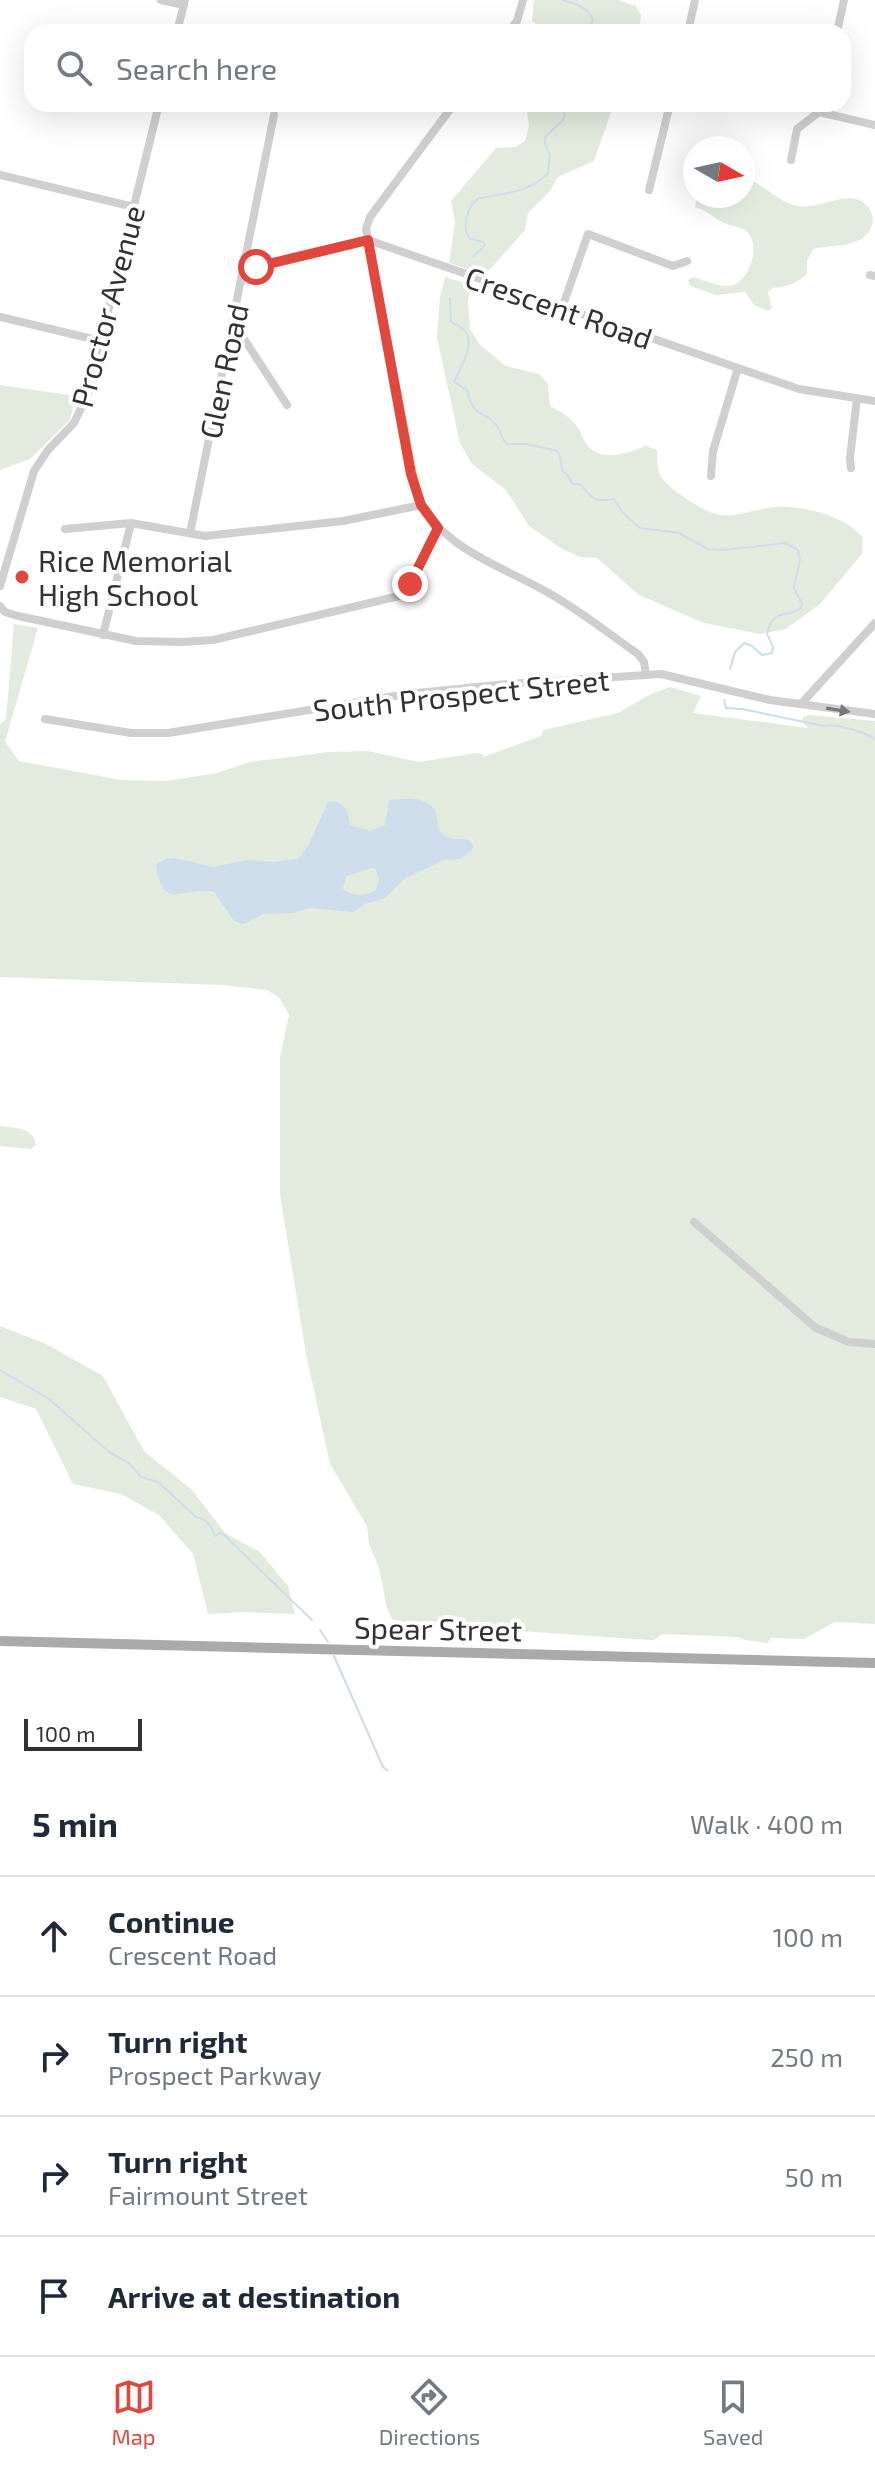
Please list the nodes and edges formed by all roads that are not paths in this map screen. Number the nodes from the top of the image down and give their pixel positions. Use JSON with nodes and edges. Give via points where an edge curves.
{"nodes":[{"id":1,"x":161,"y":0,"type":"edge"},
{"id":2,"x":523,"y":0,"type":"edge"},
{"id":3,"x":695,"y":0,"type":"edge"},
{"id":4,"x":844,"y":0,"type":"edge"},
{"id":5,"x":184,"y":3,"type":"edge"},
{"id":6,"x":179,"y":24,"type":"edge"},
{"id":7,"x":515,"y":24,"type":"edge"},
{"id":8,"x":690,"y":24,"type":"edge"},
{"id":9,"x":839,"y":24,"type":"edge"},
{"id":10,"x":157,"y":112,"type":"edge"},
{"id":11,"x":448,"y":112,"type":"edge"},
{"id":12,"x":668,"y":112,"type":"edge"},
{"id":13,"x":816,"y":112,"type":"edge"},
{"id":14,"x":833,"y":112,"type":"edge"},
{"id":15,"x":274,"y":115,"type":"dead end"},
{"id":16,"x":875,"y":125,"type":"edge"},
{"id":17,"x":791,"y":160,"type":"dead end"},
{"id":18,"x":0,"y":175,"type":"edge"},
{"id":19,"x":649,"y":190,"type":"dead end"},
{"id":20,"x":134,"y":207,"type":"junction"},
{"id":21,"x":368,"y":240,"type":"junction"},
{"id":22,"x":687,"y":261,"type":"dead end"},
{"id":23,"x":244,"y":270,"type":"junction"},
{"id":24,"x":562,"y":308,"type":"junction"},
{"id":25,"x":0,"y":317,"type":"edge"},
{"id":26,"x":233,"y":322,"type":"junction"},
{"id":27,"x":101,"y":341,"type":"junction"},
{"id":28,"x":738,"y":368,"type":"junction"},
{"id":29,"x":857,"y":398,"type":"junction"},
{"id":30,"x":875,"y":401,"type":"edge"},
{"id":31,"x":287,"y":405,"type":"dead end"},
{"id":32,"x":851,"y":468,"type":"dead end"},
{"id":33,"x":711,"y":476,"type":"dead end"},
{"id":34,"x":421,"y":505,"type":"junction"},
{"id":35,"x":131,"y":523,"type":"junction"},
{"id":36,"x":438,"y":528,"type":"junction"},
{"id":37,"x":65,"y":529,"type":"dead end"},
{"id":38,"x":190,"y":533,"type":"junction"},
{"id":39,"x":0,"y":586,"type":"edge"},
{"id":40,"x":0,"y":606,"type":"edge"},
{"id":41,"x":875,"y":623,"type":"edge"},
{"id":42,"x":103,"y":635,"type":"junction"},
{"id":43,"x":646,"y":675,"type":"junction"},
{"id":44,"x":801,"y":704,"type":"junction"},
{"id":45,"x":875,"y":714,"type":"edge"},
{"id":46,"x":45,"y":719,"type":"dead end"},
{"id":47,"x":694,"y":1222,"type":"dead end"},
{"id":48,"x":875,"y":1344,"type":"edge"},
{"id":49,"x":0,"y":1641,"type":"edge"},
{"id":50,"x":875,"y":1663,"type":"edge"}],
"edges":[{"from":1,"to":5,"type":"street"},
{"from":2,"to":7,"type":"street"},
{"from":3,"to":8,"type":"street"},
{"from":4,"to":9,"type":"street"},
{"from":5,"to":6,"type":"street"},
{"from":10,"to":20,"type":"street","name":"Proctor Avenue"},
{"from":11,"to":21,"type":"street","via":[[370,217]]},
{"from":12,"to":19,"type":"street"},
{"from":13,"to":17,"type":"street","via":[[797,129]]},
{"from":14,"to":16,"type":"street"},
{"from":15,"to":23,"type":"street","name":"Glen Road"},
{"from":18,"to":20,"type":"street"},
{"from":20,"to":27,"type":"street","name":"Proctor Avenue"},
{"from":21,"to":23,"type":"street"},
{"from":21,"to":24,"type":"street","name":"Crescent Road"},
{"from":21,"to":34,"type":"street"},
{"from":22,"to":24,"type":"street","via":[[673,266],[588,234]]},
{"from":23,"to":26,"type":"street","name":"Glen Road"},
{"from":24,"to":28,"type":"street","name":"Crescent Road"},
{"from":25,"to":27,"type":"street"},
{"from":26,"to":31,"type":"street"},
{"from":26,"to":38,"type":"street","name":"Glen Road"},
{"from":27,"to":39,"type":"street","name":"Proctor Avenue","via":[[81,411],[34,471]]},
{"from":28,"to":29,"type":"street","name":"Crescent Road","via":[[808,391]]},
{"from":28,"to":33,"type":"street","via":[[711,458]]},
{"from":29,"to":30,"type":"street","name":"Crescent Road"},
{"from":29,"to":32,"type":"street"},
{"from":34,"to":36,"type":"street"},
{"from":34,"to":38,"type":"street","via":[[343,521],[219,535]]},
{"from":35,"to":37,"type":"street"},
{"from":35,"to":38,"type":"street"},
{"from":35,"to":42,"type":"street"},
{"from":36,"to":42,"type":"street","via":[[399,596],[213,640],[136,641]]},
{"from":36,"to":43,"type":"street","via":[[467,550],[569,606],[641,657]]},
{"from":40,"to":42,"type":"street","via":[[18,616]]},
{"from":41,"to":44,"type":"street"},
{"from":43,"to":44,"type":"street","name":"South Prospect Street","via":[[669,675]]},
{"from":43,"to":46,"type":"street","name":"South Prospect Street","via":[[407,694],[168,733],[131,733]]},
{"from":44,"to":45,"type":"street","name":"South Prospect Street","one_way":true},
{"from":47,"to":48,"type":"street","via":[[816,1328],[849,1342]]},
{"from":49,"to":50,"type":"main road","name":"Spear Street"}]}
